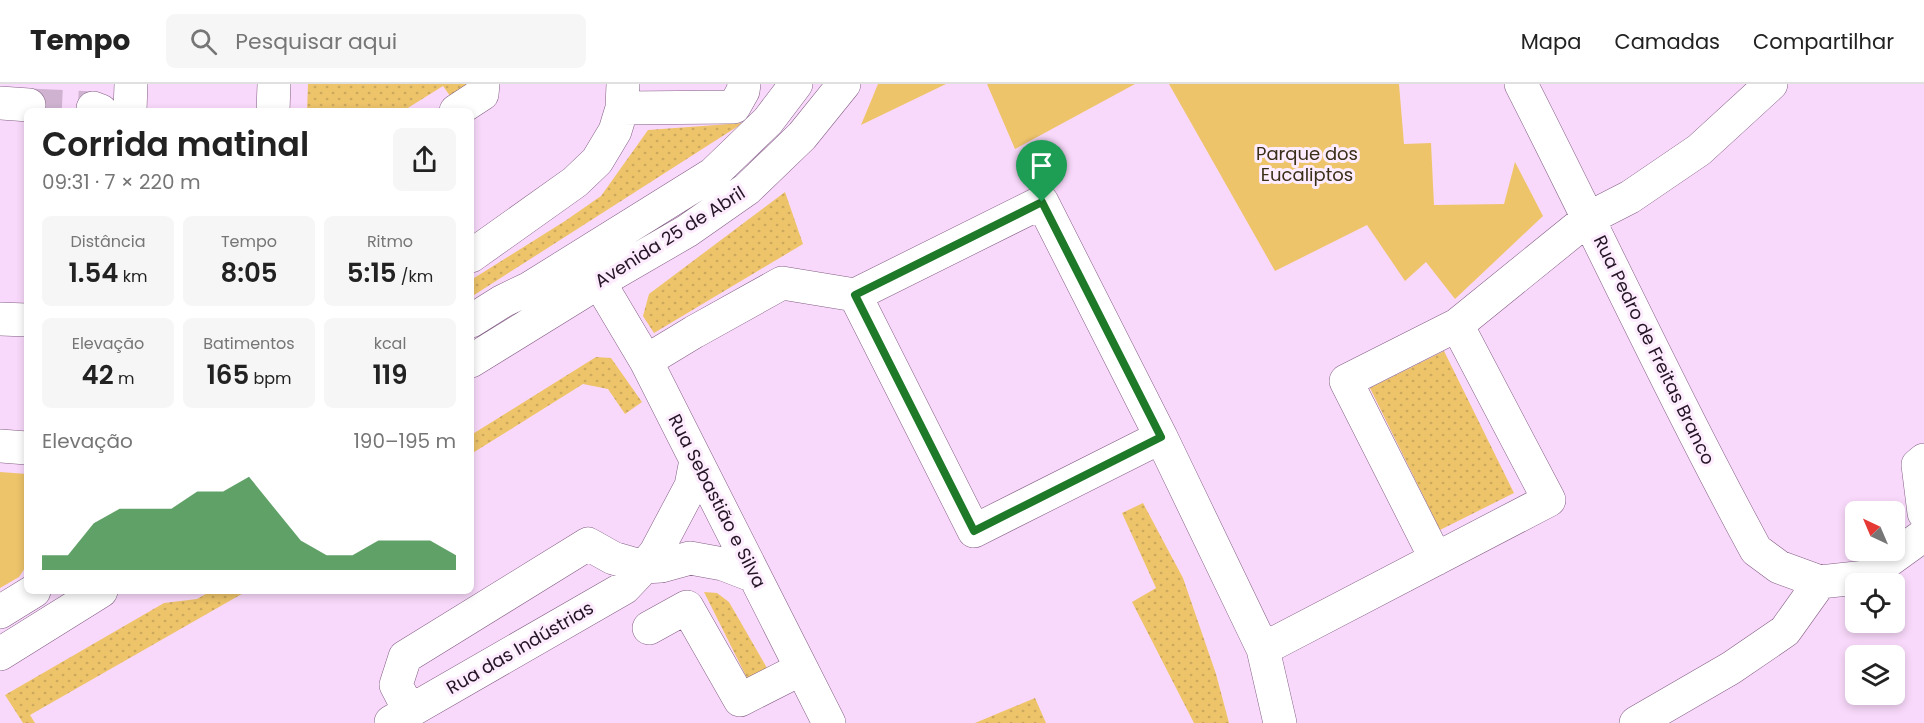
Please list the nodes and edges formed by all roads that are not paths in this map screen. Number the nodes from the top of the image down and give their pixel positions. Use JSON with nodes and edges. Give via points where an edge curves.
{"nodes":[{"id":1,"x":131,"y":84,"type":"edge"},
{"id":2,"x":274,"y":84,"type":"edge"},
{"id":3,"x":483,"y":84,"type":"edge"},
{"id":4,"x":744,"y":84,"type":"edge"},
{"id":5,"x":796,"y":84,"type":"edge"},
{"id":6,"x":844,"y":84,"type":"edge"},
{"id":7,"x":1521,"y":84,"type":"edge"},
{"id":8,"x":1771,"y":84,"type":"edge"},
{"id":9,"x":622,"y":96,"type":"edge"},
{"id":10,"x":130,"y":108,"type":"edge"},
{"id":11,"x":273,"y":108,"type":"edge"},
{"id":12,"x":461,"y":108,"type":"edge"},
{"id":13,"x":1589,"y":218,"type":"junction"},
{"id":14,"x":474,"y":254,"type":"edge"},
{"id":15,"x":599,"y":282,"type":"junction"},
{"id":16,"x":855,"y":295,"type":"junction"},
{"id":17,"x":0,"y":319,"type":"edge"},
{"id":18,"x":474,"y":319,"type":"edge"},
{"id":19,"x":24,"y":320,"type":"edge"},
{"id":20,"x":1457,"y":324,"type":"junction"},
{"id":21,"x":474,"y":359,"type":"edge"},
{"id":22,"x":646,"y":361,"type":"junction"},
{"id":23,"x":1161,"y":437,"type":"junction"},
{"id":24,"x":0,"y":446,"type":"edge"},
{"id":25,"x":24,"y":448,"type":"edge"},
{"id":26,"x":696,"y":460,"type":"junction"},
{"id":27,"x":1924,"y":460,"type":"edge"},
{"id":28,"x":1924,"y":513,"type":"edge"},
{"id":29,"x":1924,"y":535,"type":"edge"},
{"id":30,"x":1436,"y":559,"type":"junction"},
{"id":31,"x":645,"y":567,"type":"junction"},
{"id":32,"x":754,"y":576,"type":"junction"},
{"id":33,"x":1820,"y":582,"type":"junction"},
{"id":34,"x":29,"y":594,"type":"edge"},
{"id":35,"x":97,"y":594,"type":"edge"},
{"id":36,"x":0,"y":612,"type":"edge"},
{"id":37,"x":649,"y":628,"type":"dead end"},
{"id":38,"x":1263,"y":649,"type":"junction"},
{"id":39,"x":0,"y":654,"type":"edge"},
{"id":40,"x":801,"y":669,"type":"junction"},
{"id":41,"x":400,"y":717,"type":"edge"},
{"id":42,"x":829,"y":723,"type":"edge"},
{"id":43,"x":1281,"y":723,"type":"edge"},
{"id":44,"x":1636,"y":723,"type":"edge"}],
"edges":[{"from":1,"to":10,"type":"street"},
{"from":2,"to":11,"type":"street"},
{"from":3,"to":12,"type":"street","via":[[482,94]]},
{"from":4,"to":9,"type":"street","via":[[734,108]]},
{"from":5,"to":18,"type":"street","name":"Avenida 25 de Abril","via":[[768,121],[713,174]]},
{"from":6,"to":15,"type":"street","name":"Avenida 25 de Abril","via":[[802,136],[747,189],[687,231]]},
{"from":7,"to":13,"type":"street","name":"Rua Pedro de Freitas Branco"},
{"from":8,"to":13,"type":"street","via":[[1699,150],[1630,197]]},
{"from":9,"to":14,"type":"street","via":[[615,131],[597,161],[575,182]]},
{"from":13,"to":20,"type":"street"},
{"from":13,"to":33,"type":"street","name":"Rua Pedro de Freitas Branco","via":[[1756,550],[1779,567]]},
{"from":15,"to":21,"type":"street","name":"Avenida 25 de Abril"},
{"from":15,"to":22,"type":"street","name":"Rua Sebastião e Silva"},
{"from":16,"to":22,"type":"street","via":[[782,283]]},
{"from":16,"to":23,"type":"street","via":[[1042,202]]},
{"from":16,"to":23,"type":"street","via":[[974,531]]},
{"from":17,"to":19,"type":"street"},
{"from":20,"to":30,"type":"street","via":[[1346,381]]},
{"from":20,"to":30,"type":"street","via":[[1549,500]]},
{"from":22,"to":26,"type":"street","name":"Rua Sebastião e Silva"},
{"from":23,"to":38,"type":"street"},
{"from":24,"to":25,"type":"street"},
{"from":26,"to":31,"type":"street","name":"Rua das Indústrias","via":[[691,486]]},
{"from":26,"to":32,"type":"street","name":"Rua Sebastião e Silva"},
{"from":27,"to":28,"type":"street","via":[[1918,465]]},
{"from":29,"to":33,"type":"street","via":[[1866,577]]},
{"from":30,"to":38,"type":"street"},
{"from":31,"to":32,"type":"street","via":[[690,558],[723,564]]},
{"from":31,"to":41,"type":"street","name":"Rua das Indústrias","via":[[624,588]]},
{"from":31,"to":41,"type":"street","via":[[613,558],[588,544],[567,556],[405,657],[396,685]]},
{"from":32,"to":40,"type":"street","name":"Rua Sebastião e Silva"},
{"from":33,"to":44,"type":"street","via":[[1785,631],[1731,668]]},
{"from":34,"to":36,"type":"street"},
{"from":35,"to":39,"type":"street"},
{"from":37,"to":40,"type":"street","via":[[687,608],[740,700]]},
{"from":38,"to":43,"type":"street"},
{"from":40,"to":42,"type":"street","name":"Rua Sebastião e Silva"}]}
